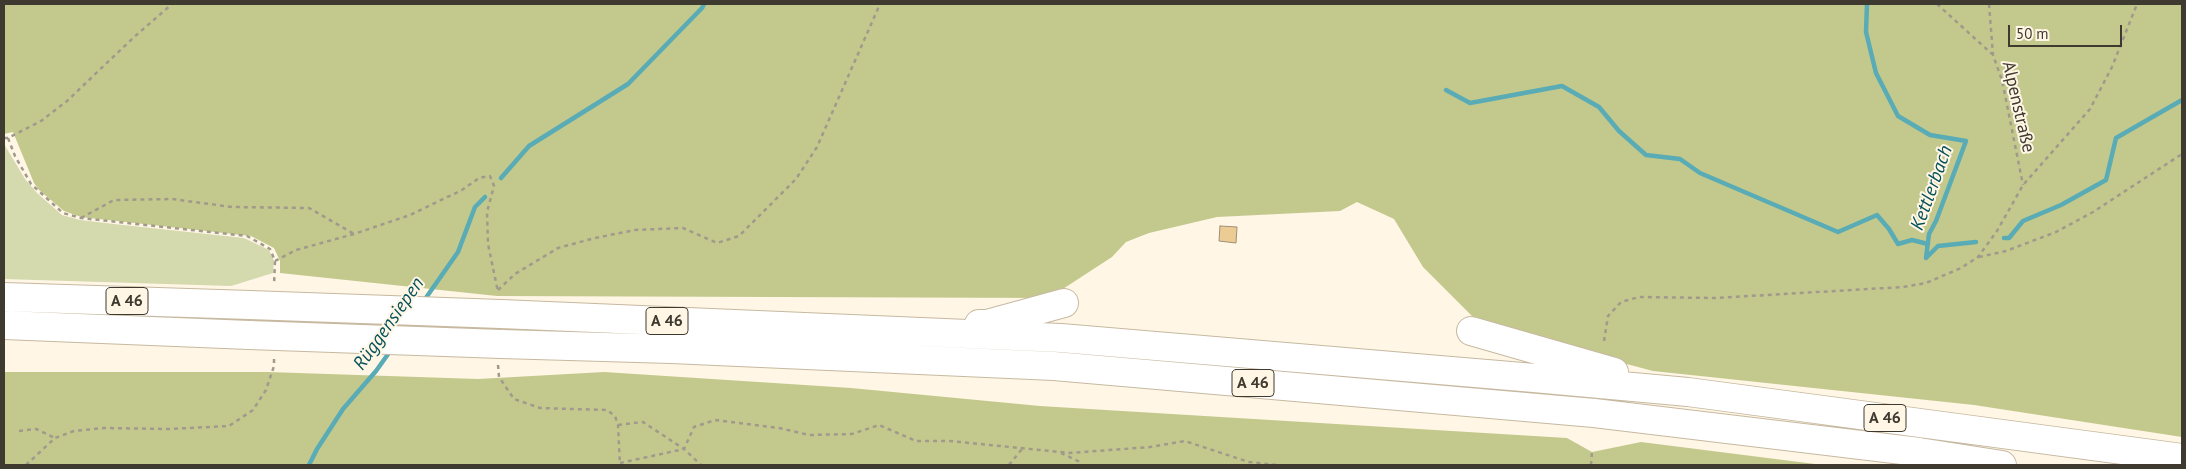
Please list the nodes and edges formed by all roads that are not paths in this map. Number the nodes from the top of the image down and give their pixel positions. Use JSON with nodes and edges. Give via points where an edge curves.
{"nodes":[{"id":1,"x":4,"y":297,"type":"edge"},
{"id":2,"x":1064,"y":303,"type":"dead end"},
{"id":3,"x":4,"y":325,"type":"edge"},
{"id":4,"x":834,"y":328,"type":"junction"},
{"id":5,"x":1471,"y":331,"type":"dead end"},
{"id":6,"x":1688,"y":392,"type":"junction"},
{"id":7,"x":2182,"y":458,"type":"edge"},
{"id":8,"x":2002,"y":465,"type":"edge"}],
"edges":[{"from":1,"to":4,"type":"highway","number":"A 46","bridge":true},
{"from":2,"to":4,"type":"highway","via":[[987,324],[871,320]]},
{"from":3,"to":8,"type":"highway","number":"A 46","bridge":true,"via":[[1054,366],[1594,413]]},
{"from":4,"to":6,"type":"highway","number":"A 46","via":[[1061,338]]},
{"from":5,"to":6,"type":"highway"},
{"from":6,"to":7,"type":"highway","number":"A 46"}]}
